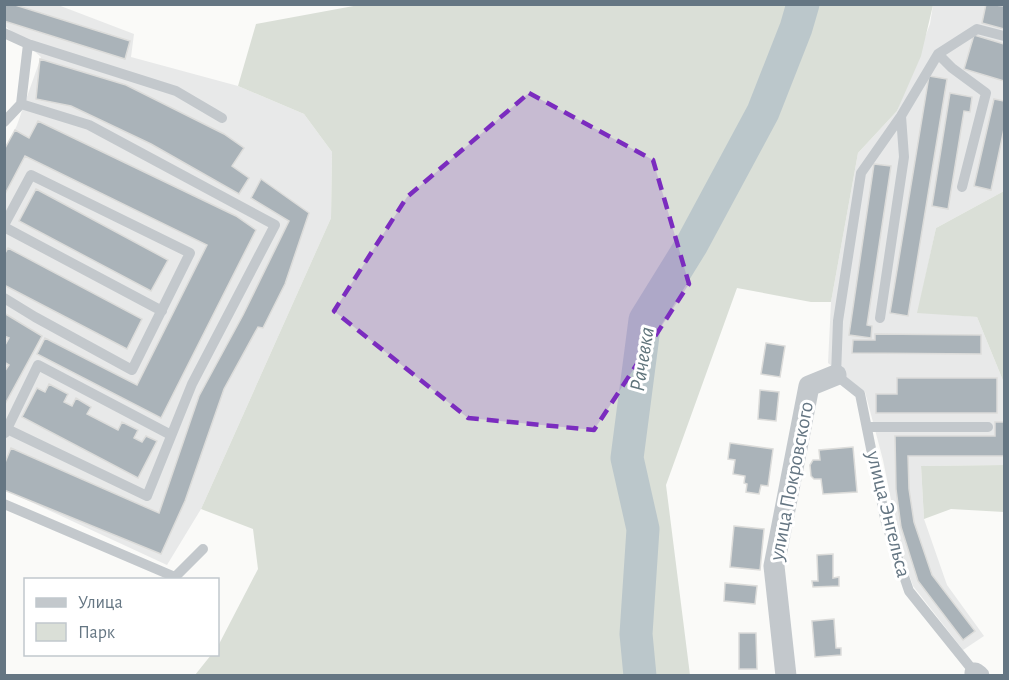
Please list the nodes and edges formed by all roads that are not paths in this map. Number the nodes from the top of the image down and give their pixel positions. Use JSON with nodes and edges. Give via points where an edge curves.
{"nodes":[{"id":1,"x":4,"y":33,"type":"edge"},
{"id":2,"x":1005,"y":36,"type":"edge"},
{"id":3,"x":28,"y":44,"type":"junction"},
{"id":4,"x":938,"y":54,"type":"junction"},
{"id":5,"x":21,"y":104,"type":"junction"},
{"id":6,"x":902,"y":116,"type":"junction"},
{"id":7,"x":222,"y":118,"type":"dead end"},
{"id":8,"x":4,"y":122,"type":"edge"},
{"id":9,"x":962,"y":187,"type":"dead end"},
{"id":10,"x":4,"y":226,"type":"edge"},
{"id":11,"x":4,"y":298,"type":"edge"},
{"id":12,"x":162,"y":311,"type":"junction"},
{"id":13,"x":880,"y":318,"type":"dead end"},
{"id":14,"x":836,"y":375,"type":"junction"},
{"id":15,"x":988,"y":426,"type":"dead end"},
{"id":16,"x":867,"y":427,"type":"junction"},
{"id":17,"x":6,"y":431,"type":"edge"},
{"id":18,"x":171,"y":435,"type":"junction"},
{"id":19,"x":4,"y":504,"type":"edge"},
{"id":20,"x":202,"y":549,"type":"dead end"},
{"id":21,"x":977,"y":674,"type":"edge"},
{"id":22,"x":786,"y":675,"type":"edge"}],
"edges":[{"from":1,"to":3,"type":"lane"},
{"from":2,"to":4,"type":"lane","via":[[977,29]]},
{"from":3,"to":5,"type":"lane"},
{"from":3,"to":7,"type":"lane","via":[[176,91]]},
{"from":4,"to":6,"type":"lane"},
{"from":4,"to":9,"type":"lane","via":[[986,93]]},
{"from":5,"to":8,"type":"lane"},
{"from":5,"to":18,"type":"lane","via":[[89,125],[275,225],[192,384]]},
{"from":6,"to":13,"type":"lane","via":[[904,157]]},
{"from":6,"to":14,"type":"lane","via":[[861,172],[838,321]]},
{"from":10,"to":12,"type":"lane"},
{"from":10,"to":12,"type":"lane","via":[[31,175],[190,253]]},
{"from":11,"to":12,"type":"lane","via":[[132,370]]},
{"from":14,"to":16,"type":"lane","name":"улица Энгельса","via":[[860,394]]},
{"from":14,"to":22,"type":"street","name":"улица Покровского","via":[[809,386],[774,566]]},
{"from":15,"to":16,"type":"lane"},
{"from":16,"to":21,"type":"lane","name":"улица Энгельса","via":[[886,523],[909,591]]},
{"from":17,"to":18,"type":"lane","via":[[147,496]]},
{"from":17,"to":18,"type":"lane","via":[[38,365]]},
{"from":19,"to":20,"type":"lane","via":[[175,577]]}]}
